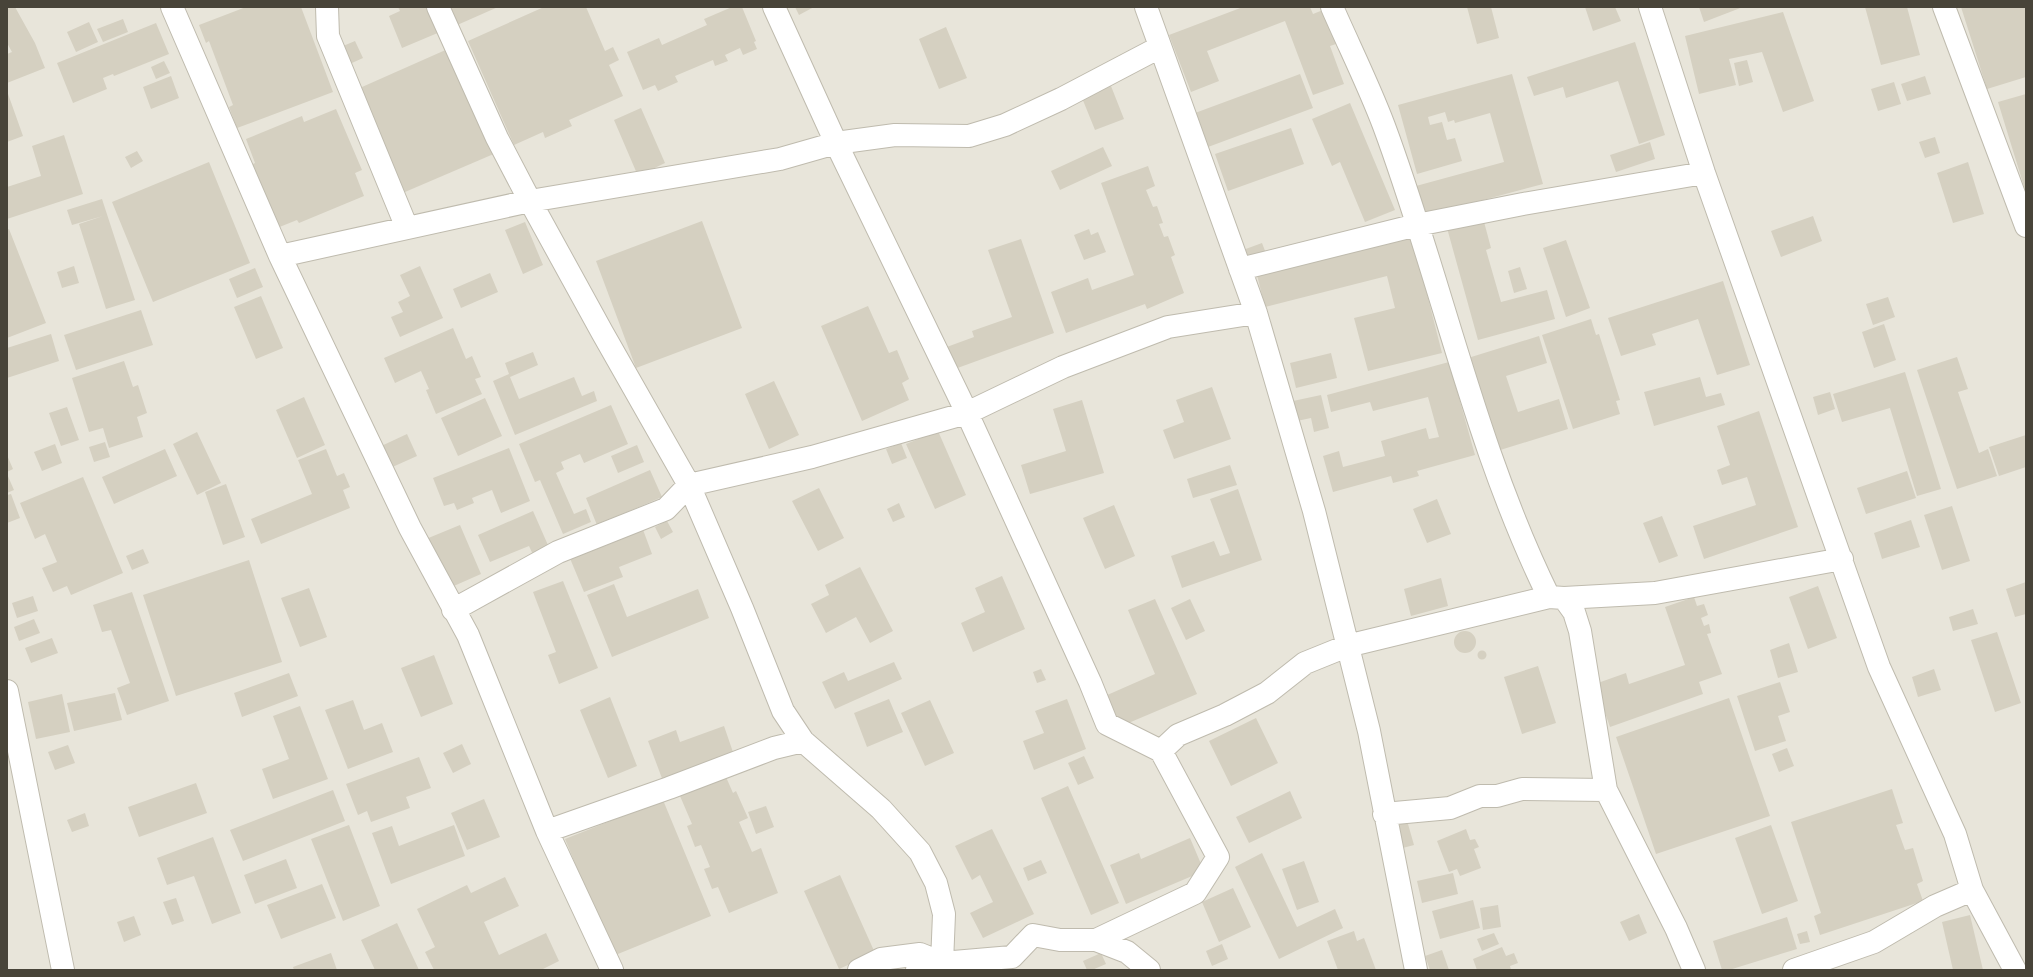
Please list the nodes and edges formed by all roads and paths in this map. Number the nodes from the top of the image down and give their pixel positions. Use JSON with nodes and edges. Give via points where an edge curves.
{"nodes":[{"id":1,"x":172,"y":7,"type":"edge"},
{"id":2,"x":327,"y":7,"type":"edge"},
{"id":3,"x":438,"y":7,"type":"edge"},
{"id":4,"x":774,"y":7,"type":"edge"},
{"id":5,"x":1146,"y":7,"type":"edge"},
{"id":6,"x":1332,"y":7,"type":"edge"},
{"id":7,"x":1650,"y":7,"type":"edge"},
{"id":8,"x":1944,"y":7,"type":"edge"},
{"id":9,"x":1160,"y":47,"type":"junction"},
{"id":10,"x":836,"y":144,"type":"junction"},
{"id":11,"x":1704,"y":173,"type":"junction"},
{"id":12,"x":530,"y":200,"type":"junction"},
{"id":13,"x":1417,"y":225,"type":"junction"},
{"id":14,"x":2026,"y":226,"type":"edge"},
{"id":15,"x":406,"y":228,"type":"junction"},
{"id":16,"x":280,"y":256,"type":"junction"},
{"id":17,"x":1240,"y":269,"type":"junction"},
{"id":18,"x":1256,"y":313,"type":"junction"},
{"id":19,"x":967,"y":413,"type":"junction"},
{"id":20,"x":689,"y":485,"type":"junction"},
{"id":21,"x":1842,"y":559,"type":"junction"},
{"id":22,"x":1556,"y":598,"type":"junction"},
{"id":23,"x":453,"y":610,"type":"junction"},
{"id":24,"x":1347,"y":646,"type":"junction"},
{"id":25,"x":7,"y":692,"type":"edge"},
{"id":26,"x":803,"y":741,"type":"junction"},
{"id":27,"x":1161,"y":751,"type":"junction"},
{"id":28,"x":1606,"y":790,"type":"junction"},
{"id":29,"x":1384,"y":814,"type":"junction"},
{"id":30,"x":547,"y":831,"type":"junction"},
{"id":31,"x":1972,"y":890,"type":"junction"},
{"id":32,"x":1096,"y":940,"type":"junction"},
{"id":33,"x":918,"y":962,"type":"edge"},
{"id":34,"x":942,"y":963,"type":"junction"},
{"id":35,"x":63,"y":970,"type":"edge"},
{"id":36,"x":612,"y":970,"type":"edge"},
{"id":37,"x":859,"y":970,"type":"edge"},
{"id":38,"x":1148,"y":970,"type":"edge"},
{"id":39,"x":1416,"y":970,"type":"edge"},
{"id":40,"x":1694,"y":970,"type":"edge"},
{"id":41,"x":1794,"y":970,"type":"edge"},
{"id":42,"x":2015,"y":970,"type":"edge"}],
"edges":[{"from":1,"to":16,"type":"street"},
{"from":2,"to":15,"type":"street","via":[[328,36]]},
{"from":3,"to":12,"type":"street","via":[[497,138]]},
{"from":4,"to":10,"type":"street"},
{"from":5,"to":9,"type":"street"},
{"from":6,"to":13,"type":"street","via":[[1383,125]]},
{"from":7,"to":11,"type":"street"},
{"from":8,"to":14,"type":"street"},
{"from":9,"to":10,"type":"street","via":[[1061,99],[1005,125],[969,136],[895,135]]},
{"from":9,"to":17,"type":"street"},
{"from":10,"to":12,"type":"street","via":[[780,159]]},
{"from":10,"to":19,"type":"street"},
{"from":11,"to":13,"type":"street"},
{"from":11,"to":21,"type":"street"},
{"from":12,"to":15,"type":"street"},
{"from":12,"to":20,"type":"street"},
{"from":13,"to":17,"type":"street"},
{"from":13,"to":22,"type":"street","via":[[1480,424],[1528,555]]},
{"from":15,"to":16,"type":"street"},
{"from":16,"to":23,"type":"street","via":[[410,528]]},
{"from":17,"to":18,"type":"street"},
{"from":18,"to":19,"type":"street","via":[[1162,329],[1064,367]]},
{"from":18,"to":24,"type":"street","via":[[1314,511]]},
{"from":19,"to":20,"type":"street","via":[[812,457]]},
{"from":19,"to":27,"type":"street","via":[[1090,682],[1106,724]]},
{"from":20,"to":23,"type":"street","via":[[666,509],[558,552]]},
{"from":20,"to":26,"type":"street","via":[[783,711]]},
{"from":21,"to":22,"type":"street","via":[[1655,593]]},
{"from":21,"to":31,"type":"street","via":[[1879,667],[1955,834]]},
{"from":22,"to":24,"type":"street"},
{"from":22,"to":28,"type":"street","via":[[1574,612],[1580,631]]},
{"from":23,"to":30,"type":"street","via":[[468,636]]},
{"from":24,"to":27,"type":"street","via":[[1305,663],[1267,693],[1178,736]]},
{"from":24,"to":29,"type":"street","via":[[1369,731]]},
{"from":25,"to":35,"type":"street"},
{"from":26,"to":30,"type":"street","via":[[774,748]]},
{"from":26,"to":34,"type":"street","via":[[881,810],[920,852],[936,883],[944,914]]},
{"from":27,"to":32,"type":"street","via":[[1218,857],[1195,892]]},
{"from":28,"to":29,"type":"street","via":[[1522,789],[1497,796],[1480,796],[1450,808]]},
{"from":28,"to":40,"type":"street","via":[[1676,928]]},
{"from":29,"to":39,"type":"street"},
{"from":30,"to":36,"type":"street"},
{"from":31,"to":41,"type":"street","via":[[1935,906],[1874,942]]},
{"from":31,"to":42,"type":"street"},
{"from":32,"to":34,"type":"street","via":[[1060,940],[1033,935],[1012,957]]},
{"from":32,"to":38,"type":"street","via":[[1127,952]]},
{"from":33,"to":34,"type":"street"},
{"from":33,"to":37,"type":"street","via":[[881,959]]}]}
